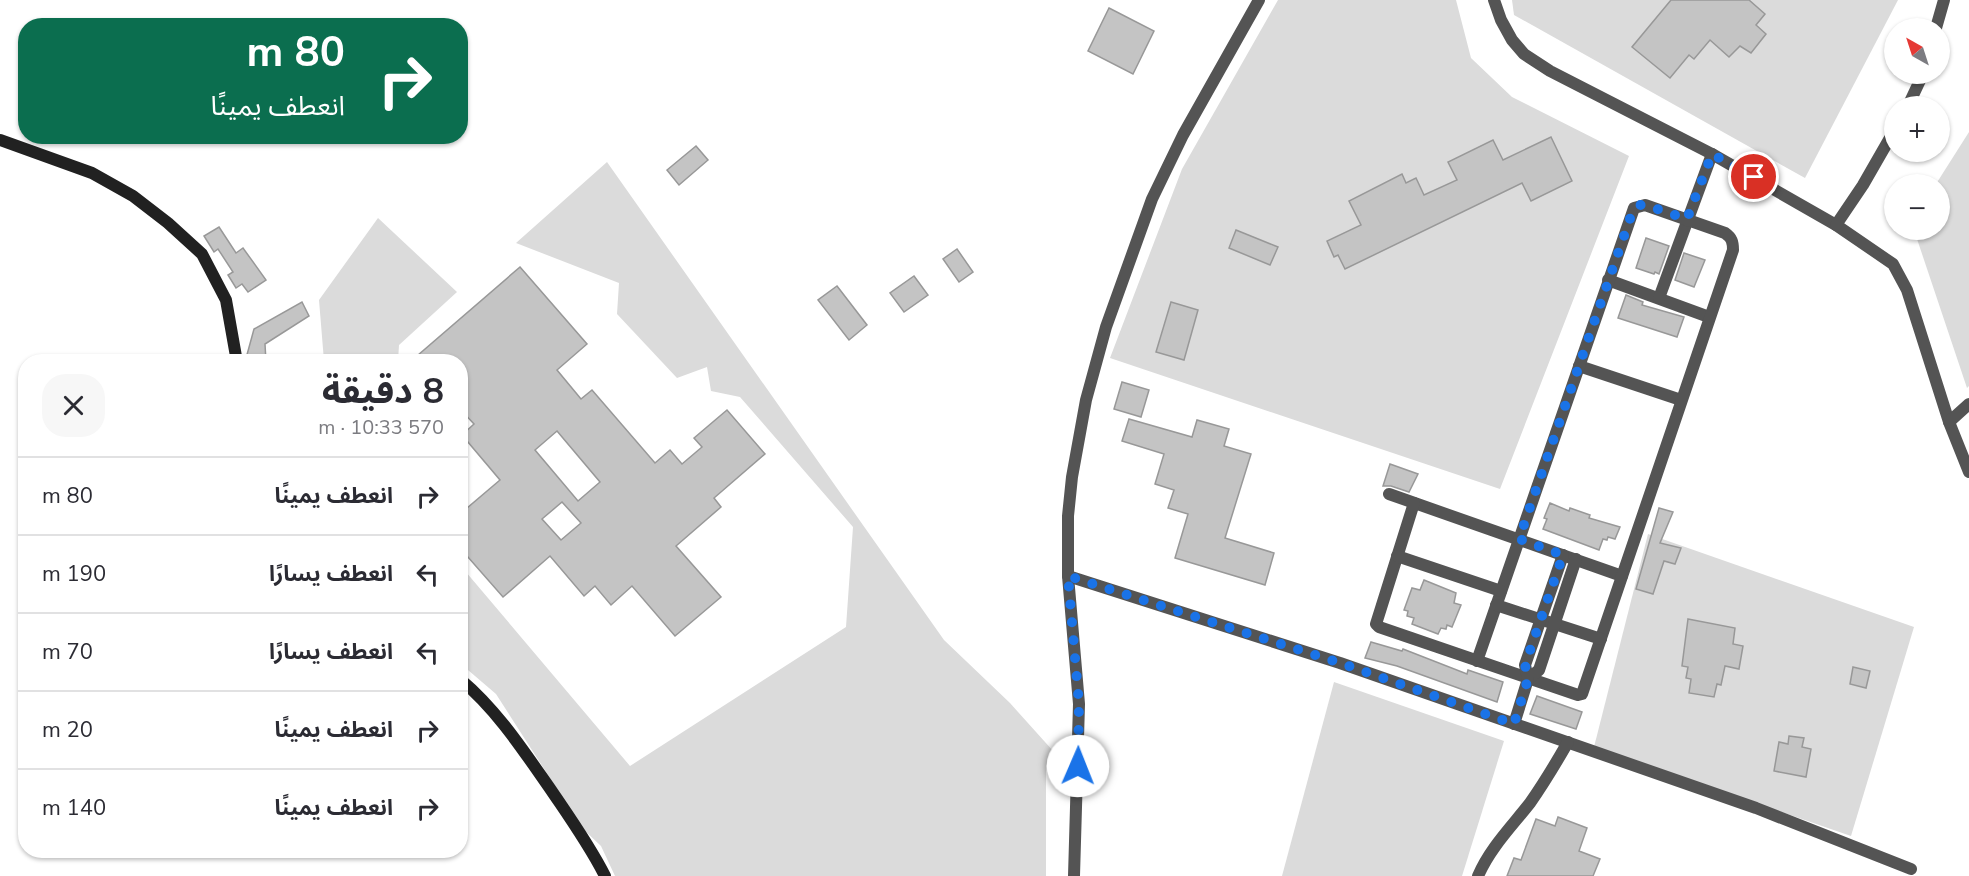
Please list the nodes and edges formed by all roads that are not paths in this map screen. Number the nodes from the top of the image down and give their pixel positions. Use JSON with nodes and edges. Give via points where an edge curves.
{"nodes":[{"id":1,"x":1259,"y":0,"type":"edge"},
{"id":2,"x":1494,"y":0,"type":"edge"},
{"id":3,"x":1944,"y":0,"type":"edge"},
{"id":4,"x":1939,"y":18,"type":"edge"},
{"id":5,"x":0,"y":140,"type":"edge"},
{"id":6,"x":1884,"y":148,"type":"edge"},
{"id":7,"x":1712,"y":154,"type":"junction"},
{"id":8,"x":1687,"y":219,"type":"junction"},
{"id":9,"x":1836,"y":225,"type":"junction"},
{"id":10,"x":1608,"y":280,"type":"junction"},
{"id":11,"x":1659,"y":298,"type":"junction"},
{"id":12,"x":1709,"y":317,"type":"junction"},
{"id":13,"x":236,"y":354,"type":"edge"},
{"id":14,"x":1579,"y":366,"type":"junction"},
{"id":15,"x":1681,"y":399,"type":"junction"},
{"id":16,"x":1969,"y":404,"type":"edge"},
{"id":17,"x":1949,"y":422,"type":"junction"},
{"id":18,"x":1969,"y":472,"type":"edge"},
{"id":19,"x":1389,"y":494,"type":"dead end"},
{"id":20,"x":1414,"y":503,"type":"junction"},
{"id":21,"x":1519,"y":539,"type":"junction"},
{"id":22,"x":1563,"y":555,"type":"junction"},
{"id":23,"x":1397,"y":556,"type":"junction"},
{"id":24,"x":1576,"y":559,"type":"junction"},
{"id":25,"x":1068,"y":576,"type":"junction"},
{"id":26,"x":1622,"y":576,"type":"junction"},
{"id":27,"x":1501,"y":591,"type":"junction"},
{"id":28,"x":1496,"y":605,"type":"junction"},
{"id":29,"x":1540,"y":619,"type":"junction"},
{"id":30,"x":1555,"y":624,"type":"junction"},
{"id":31,"x":1601,"y":639,"type":"junction"},
{"id":32,"x":1477,"y":661,"type":"junction"},
{"id":33,"x":1528,"y":679,"type":"junction"},
{"id":34,"x":468,"y":686,"type":"edge"},
{"id":35,"x":1514,"y":724,"type":"junction"},
{"id":36,"x":1568,"y":742,"type":"junction"},
{"id":37,"x":1911,"y":869,"type":"dead end"},
{"id":38,"x":605,"y":876,"type":"edge"},
{"id":39,"x":1074,"y":876,"type":"edge"},
{"id":40,"x":1478,"y":876,"type":"edge"}],
"edges":[{"from":1,"to":25,"type":"street","via":[[1183,135],[1152,199],[1106,327],[1086,400],[1072,477]]},
{"from":2,"to":7,"type":"street","via":[[1512,40],[1524,54]]},
{"from":3,"to":4,"type":"street"},
{"from":5,"to":13,"type":"street","via":[[93,173],[133,196],[168,223],[202,254],[226,300]]},
{"from":6,"to":9,"type":"street"},
{"from":7,"to":8,"type":"street"},
{"from":7,"to":9,"type":"street"},
{"from":8,"to":10,"type":"street","via":[[1645,205],[1634,208]]},
{"from":8,"to":11,"type":"street"},
{"from":8,"to":12,"type":"street","via":[[1725,233],[1733,242]]},
{"from":9,"to":17,"type":"street","via":[[1893,264],[1900,274]]},
{"from":10,"to":11,"type":"street"},
{"from":10,"to":14,"type":"street"},
{"from":11,"to":12,"type":"street"},
{"from":12,"to":15,"type":"street"},
{"from":14,"to":15,"type":"street"},
{"from":14,"to":21,"type":"street"},
{"from":15,"to":26,"type":"street"},
{"from":16,"to":17,"type":"street"},
{"from":17,"to":18,"type":"street"},
{"from":19,"to":20,"type":"street"},
{"from":20,"to":21,"type":"street"},
{"from":20,"to":23,"type":"street"},
{"from":21,"to":22,"type":"street"},
{"from":21,"to":27,"type":"street"},
{"from":22,"to":24,"type":"street"},
{"from":22,"to":29,"type":"street"},
{"from":23,"to":27,"type":"street"},
{"from":23,"to":32,"type":"street","via":[[1376,624]]},
{"from":24,"to":26,"type":"street"},
{"from":24,"to":30,"type":"street"},
{"from":25,"to":35,"type":"street","via":[[1340,663]]},
{"from":25,"to":39,"type":"street","via":[[1079,704]]},
{"from":26,"to":31,"type":"street"},
{"from":27,"to":28,"type":"street"},
{"from":28,"to":29,"type":"street"},
{"from":28,"to":32,"type":"street"},
{"from":29,"to":30,"type":"street"},
{"from":29,"to":33,"type":"street","via":[[1525,665]]},
{"from":30,"to":31,"type":"street"},
{"from":30,"to":33,"type":"street","via":[[1539,670]]},
{"from":31,"to":33,"type":"street","via":[[1582,694]]},
{"from":32,"to":33,"type":"street"},
{"from":33,"to":35,"type":"street"},
{"from":34,"to":38,"type":"street","via":[[518,743]]},
{"from":35,"to":36,"type":"street"},
{"from":36,"to":37,"type":"street","via":[[1756,808]]},
{"from":36,"to":40,"type":"street"}]}
